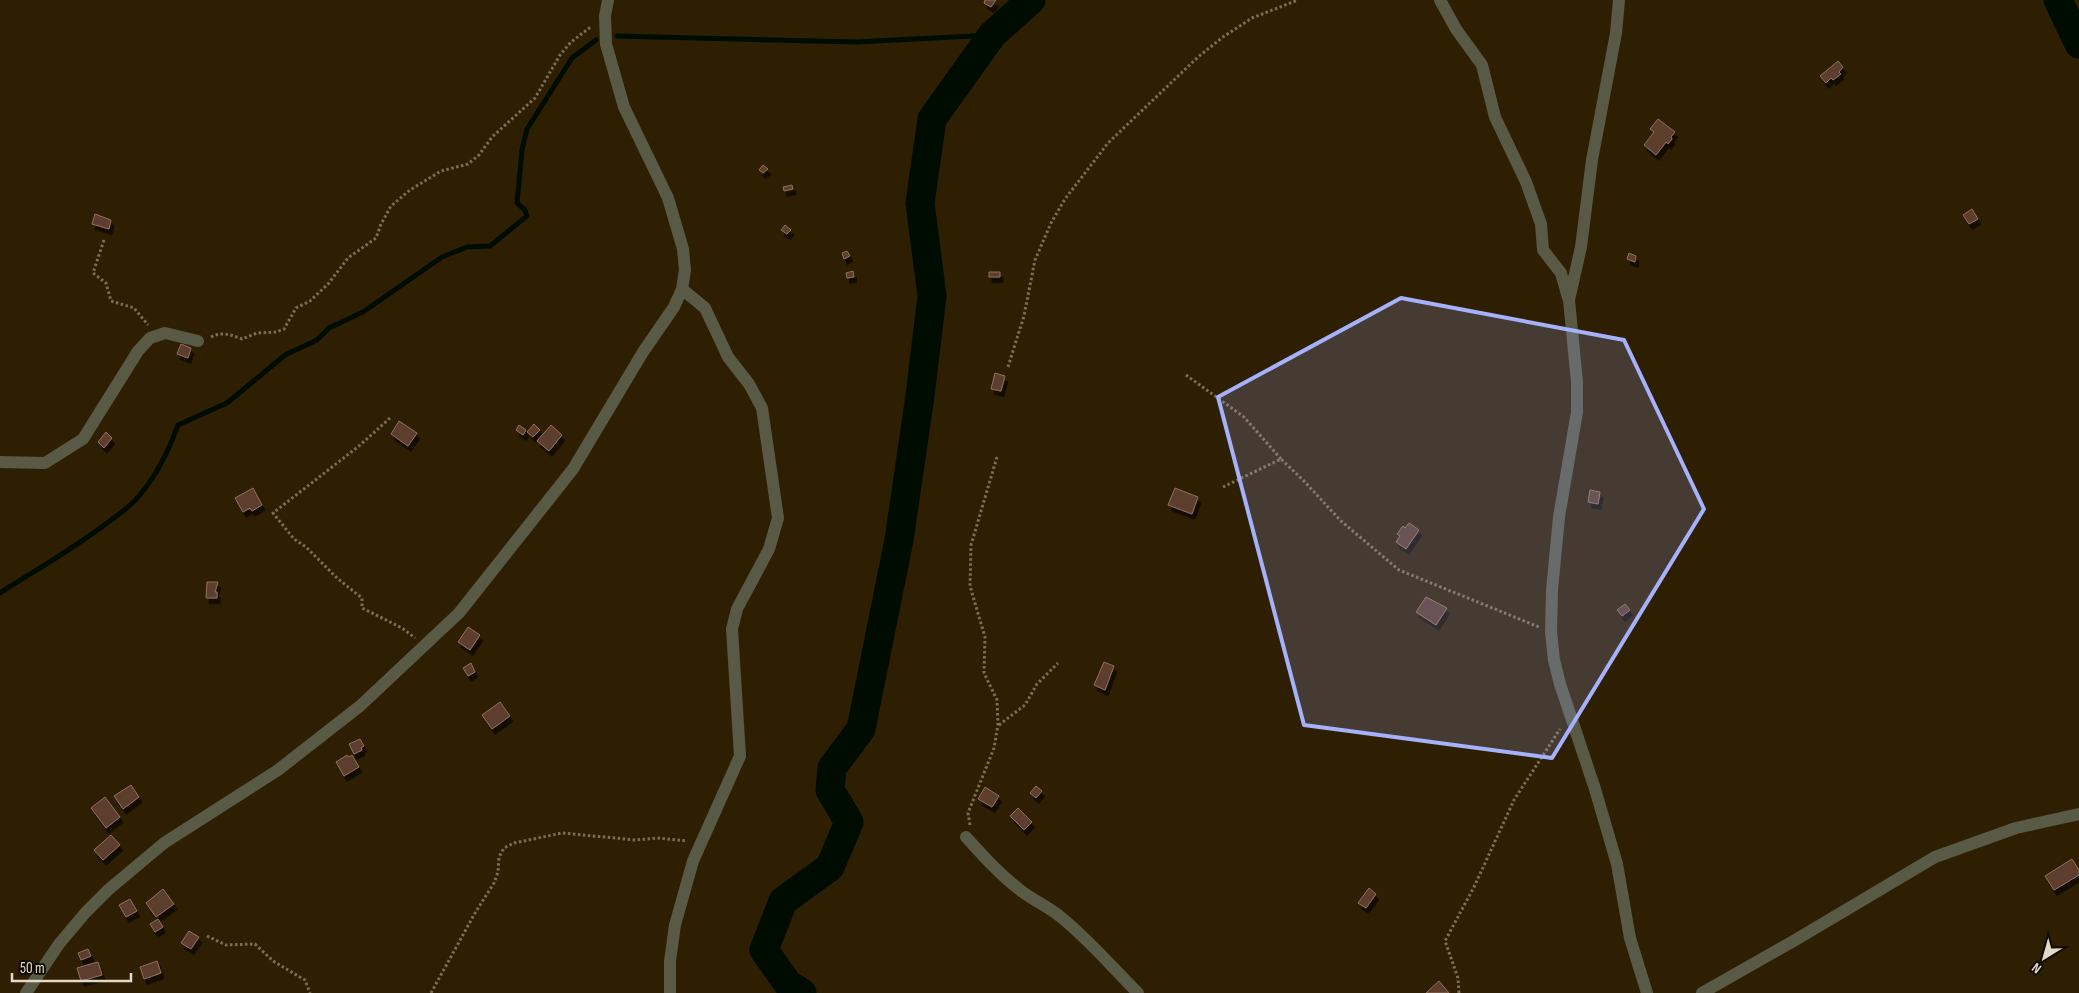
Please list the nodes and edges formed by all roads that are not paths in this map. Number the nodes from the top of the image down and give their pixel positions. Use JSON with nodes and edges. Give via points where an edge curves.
{"nodes":[{"id":1,"x":608,"y":0,"type":"edge"},
{"id":2,"x":1440,"y":0,"type":"edge"},
{"id":3,"x":1619,"y":0,"type":"edge"},
{"id":4,"x":682,"y":289,"type":"junction"},
{"id":5,"x":1569,"y":300,"type":"junction"},
{"id":6,"x":198,"y":341,"type":"road end"},
{"id":7,"x":0,"y":462,"type":"edge"},
{"id":8,"x":2079,"y":814,"type":"edge"},
{"id":9,"x":966,"y":837,"type":"road end"},
{"id":10,"x":26,"y":993,"type":"edge"},
{"id":11,"x":670,"y":993,"type":"edge"},
{"id":12,"x":1138,"y":993,"type":"edge"},
{"id":13,"x":1647,"y":993,"type":"edge"},
{"id":14,"x":1702,"y":993,"type":"edge"}],
"edges":[{"from":1,"to":4,"type":"street","via":[[606,44],[624,107],[668,198],[682,249],[685,270]]},
{"from":2,"to":5,"type":"street","via":[[1482,65],[1495,116],[1526,182],[1541,224],[1544,250],[1561,273]]},
{"from":3,"to":5,"type":"street","via":[[1581,247]]},
{"from":4,"to":10,"type":"street","via":[[573,469],[459,613],[360,706],[285,764],[164,843],[108,890],[59,944]]},
{"from":4,"to":11,"type":"street","via":[[705,308],[728,357],[762,408],[778,518],[769,549],[738,610],[732,629],[740,756],[693,862],[675,925]]},
{"from":5,"to":13,"type":"street","via":[[1577,412],[1559,517],[1552,590],[1554,660],[1618,864],[1630,938]]},
{"from":6,"to":7,"type":"street","via":[[165,333],[150,338],[138,351],[83,440],[46,463]]},
{"from":8,"to":14,"type":"street","via":[[2016,828],[1935,857]]},
{"from":9,"to":12,"type":"street","via":[[990,865],[1090,942]]}]}
